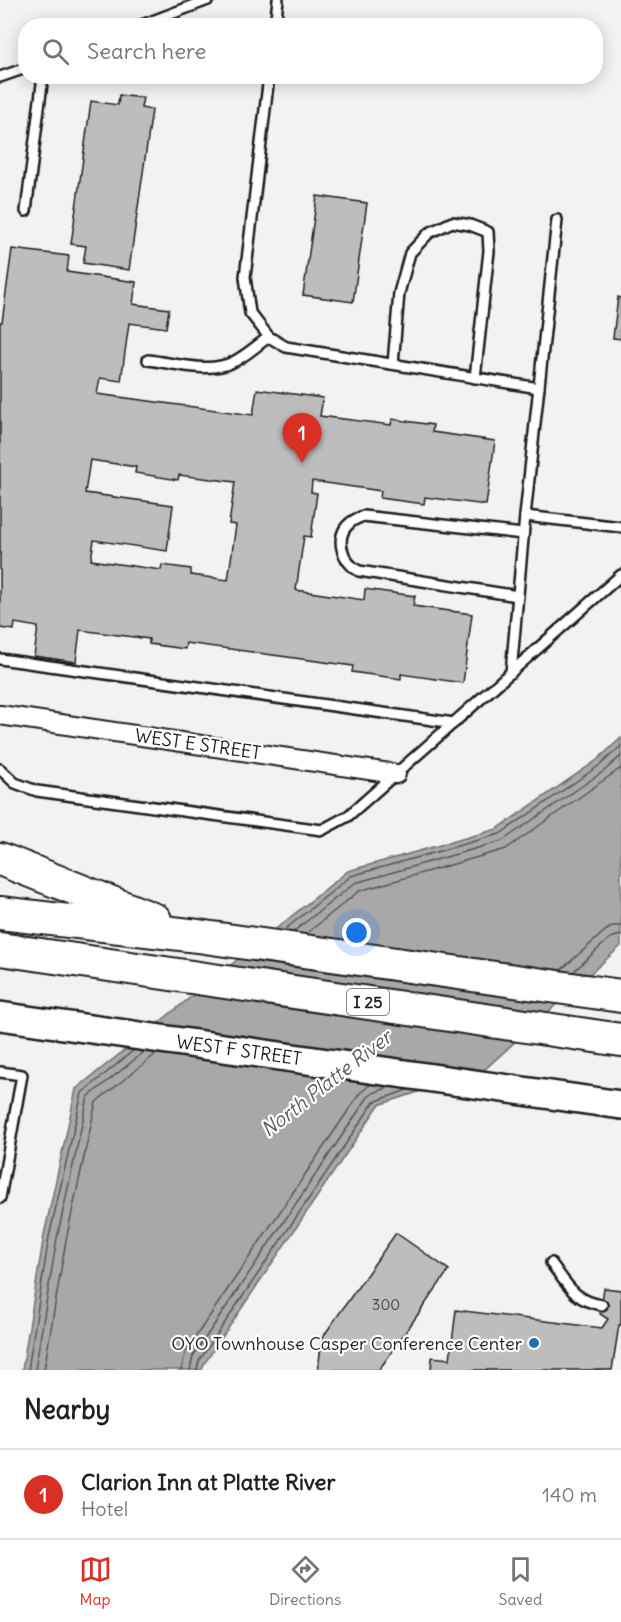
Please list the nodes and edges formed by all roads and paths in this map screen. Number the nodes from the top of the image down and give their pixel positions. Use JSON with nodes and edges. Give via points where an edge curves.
{"nodes":[{"id":1,"x":208,"y":0,"type":"edge"},
{"id":2,"x":278,"y":0,"type":"edge"},
{"id":3,"x":160,"y":18,"type":"edge"},
{"id":4,"x":276,"y":18,"type":"edge"},
{"id":5,"x":18,"y":71,"type":"edge"},
{"id":6,"x":0,"y":77,"type":"edge"},
{"id":7,"x":42,"y":84,"type":"edge"},
{"id":8,"x":267,"y":84,"type":"edge"},
{"id":9,"x":26,"y":211,"type":"dead end"},
{"id":10,"x":557,"y":220,"type":"dead end"},
{"id":11,"x":268,"y":337,"type":"junction"},
{"id":12,"x":148,"y":360,"type":"dead end"},
{"id":13,"x":393,"y":364,"type":"junction"},
{"id":14,"x":476,"y":378,"type":"junction"},
{"id":15,"x":539,"y":388,"type":"junction"},
{"id":16,"x":525,"y":516,"type":"junction"},
{"id":17,"x":621,"y":527,"type":"edge"},
{"id":18,"x":523,"y":534,"type":"junction"},
{"id":19,"x":621,"y":575,"type":"edge"},
{"id":20,"x":518,"y":596,"type":"junction"},
{"id":21,"x":0,"y":659,"type":"edge"},
{"id":22,"x":511,"y":673,"type":"junction"},
{"id":23,"x":0,"y":715,"type":"edge"},
{"id":24,"x":454,"y":723,"type":"junction"},
{"id":25,"x":0,"y":769,"type":"edge"},
{"id":26,"x":396,"y":774,"type":"junction"},
{"id":27,"x":0,"y":859,"type":"edge"},
{"id":28,"x":0,"y":913,"type":"edge"},
{"id":29,"x":198,"y":936,"type":"junction"},
{"id":30,"x":0,"y":949,"type":"edge"},
{"id":31,"x":619,"y":995,"type":"edge"},
{"id":32,"x":0,"y":1016,"type":"edge"},
{"id":33,"x":621,"y":1040,"type":"edge"},
{"id":34,"x":0,"y":1072,"type":"edge"},
{"id":35,"x":621,"y":1105,"type":"edge"},
{"id":36,"x":1,"y":1185,"type":"edge"},
{"id":37,"x":0,"y":1198,"type":"edge"},
{"id":38,"x":551,"y":1263,"type":"dead end"},
{"id":39,"x":602,"y":1305,"type":"dead end"}],
"edges":[{"from":1,"to":3,"type":"lane"},
{"from":2,"to":4,"type":"lane"},
{"from":5,"to":6,"type":"lane"},
{"from":7,"to":9,"type":"lane"},
{"from":8,"to":11,"type":"lane","via":[[244,278],[250,313]]},
{"from":10,"to":15,"type":"lane"},
{"from":11,"to":12,"type":"lane","via":[[233,362],[218,366]]},
{"from":11,"to":13,"type":"lane","via":[[286,347]]},
{"from":13,"to":14,"type":"lane"},
{"from":13,"to":14,"type":"lane","via":[[399,293],[410,254],[429,233],[452,222],[470,225],[488,232],[489,251]]},
{"from":14,"to":15,"type":"lane"},
{"from":15,"to":16,"type":"lane"},
{"from":16,"to":17,"type":"lane"},
{"from":16,"to":18,"type":"lane"},
{"from":18,"to":20,"type":"lane"},
{"from":18,"to":20,"type":"lane","via":[[363,516],[349,523],[340,547],[349,566],[359,571]]},
{"from":19,"to":22,"type":"lane"},
{"from":20,"to":22,"type":"lane"},
{"from":21,"to":24,"type":"lane"},
{"from":22,"to":24,"type":"lane"},
{"from":23,"to":26,"type":"street","name":"WEST E STREET"},
{"from":24,"to":26,"type":"lane"},
{"from":25,"to":26,"type":"lane","via":[[15,783],[37,791],[322,830],[348,816]]},
{"from":27,"to":29,"type":"highway"},
{"from":28,"to":29,"type":"highway","number":"I 25"},
{"from":29,"to":31,"type":"highway","number":"I 25"},
{"from":30,"to":33,"type":"highway","number":"I 25"},
{"from":32,"to":35,"type":"main road","name":"WEST F STREET"},
{"from":34,"to":36,"type":"lane","via":[[22,1075]]},
{"from":36,"to":37,"type":"lane"},
{"from":38,"to":39,"type":"lane","via":[[576,1296]]}]}
